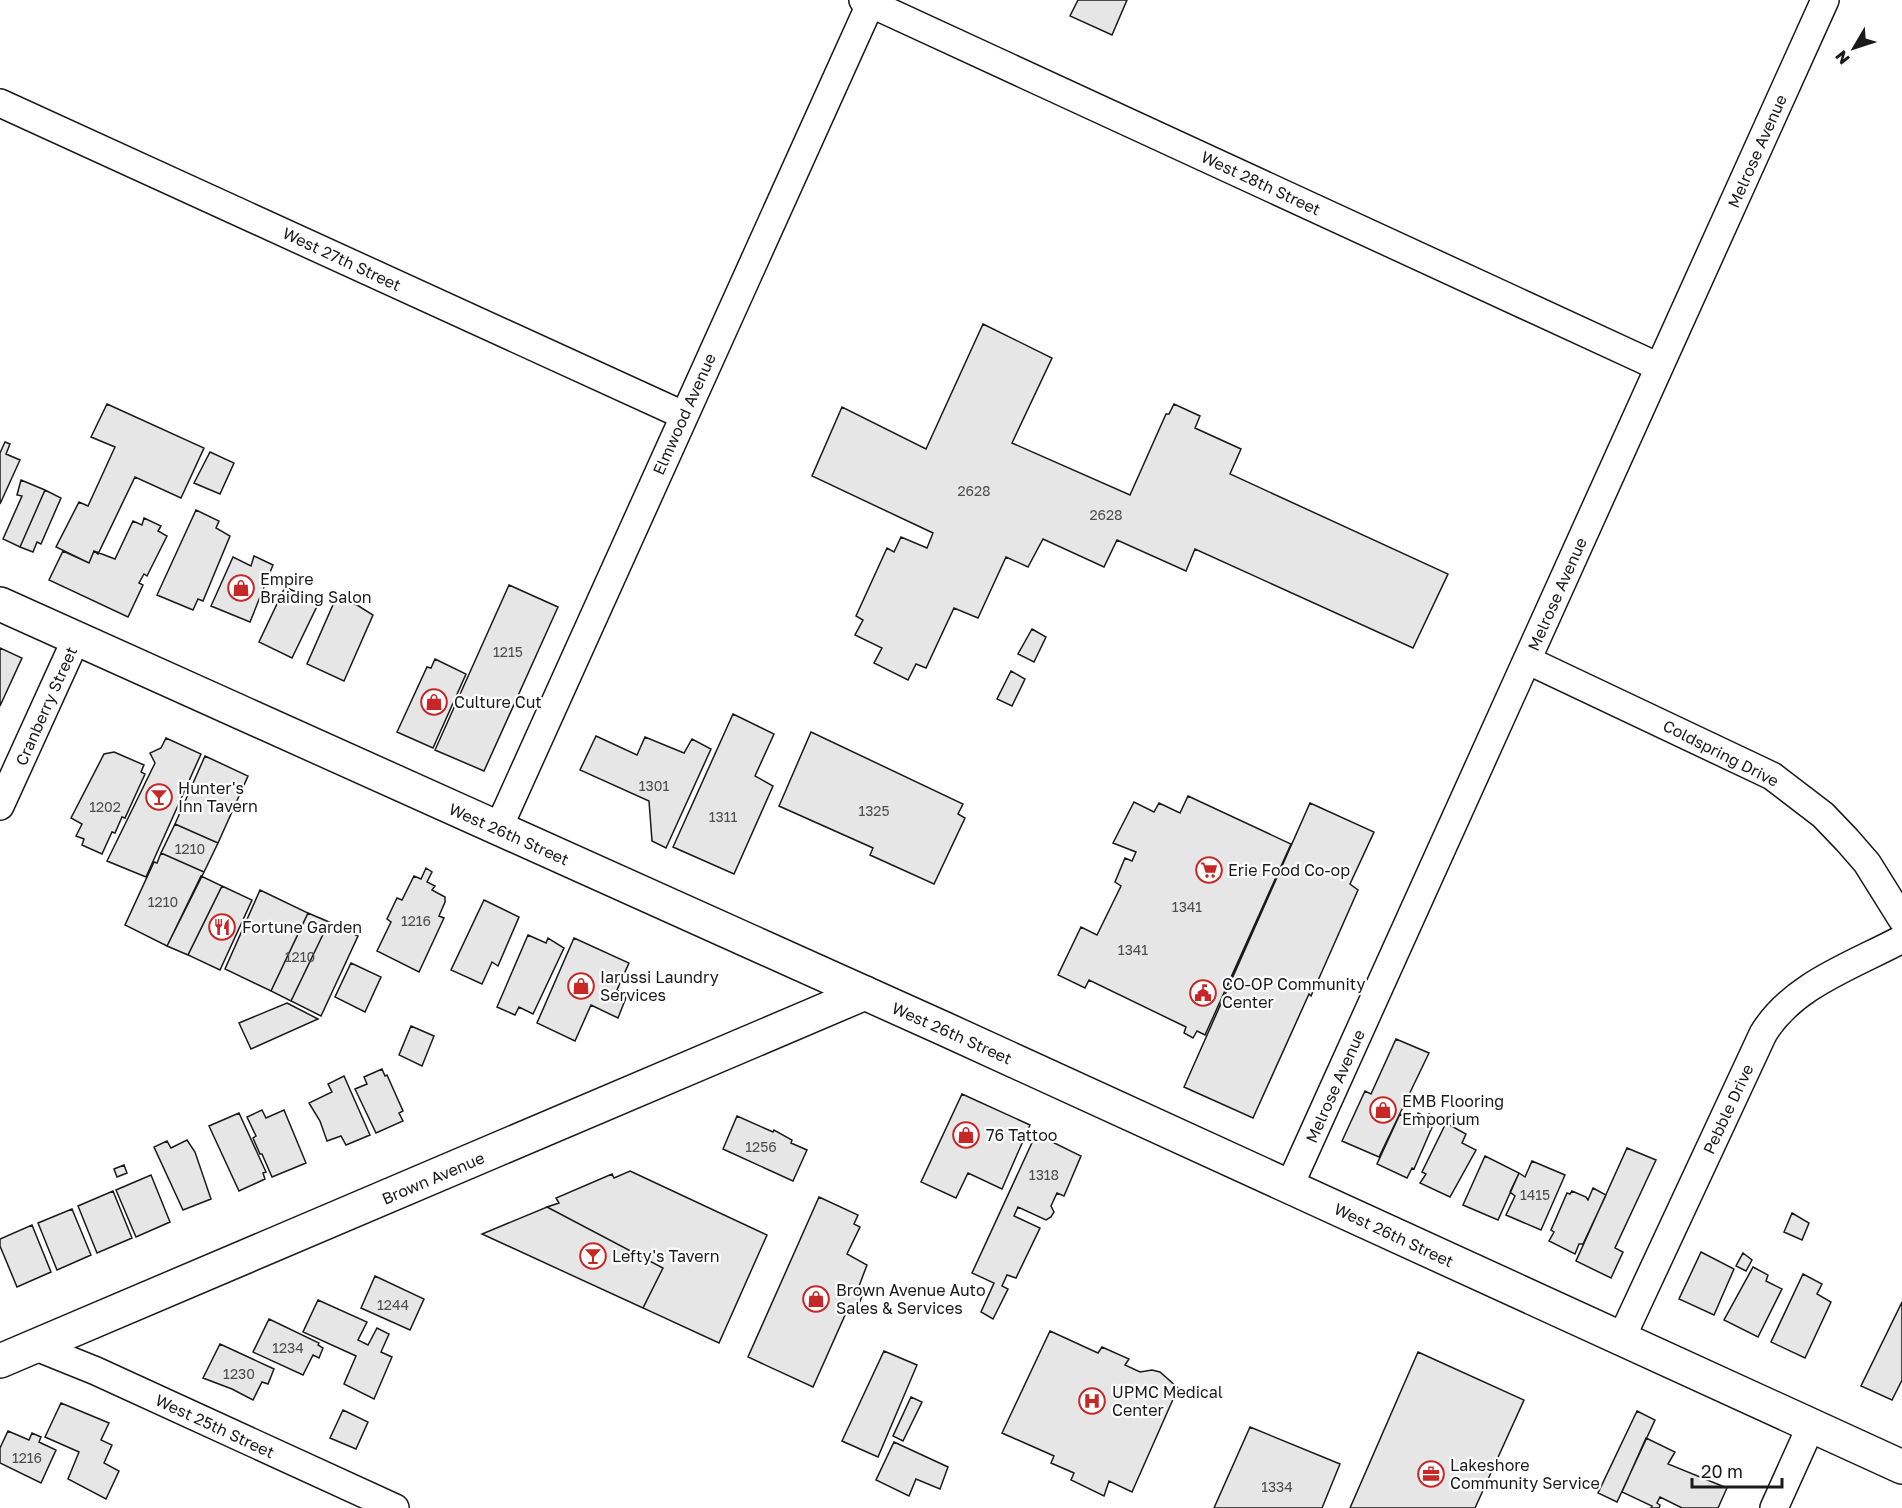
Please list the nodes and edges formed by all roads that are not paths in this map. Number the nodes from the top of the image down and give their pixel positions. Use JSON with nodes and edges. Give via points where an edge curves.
{"nodes":[{"id":1,"x":1825,"y":0,"type":"edge"},
{"id":2,"x":869,"y":1,"type":"edge"},
{"id":3,"x":0,"y":103,"type":"edge"},
{"id":4,"x":1659,"y":367,"type":"junction"},
{"id":5,"x":684,"y":415,"type":"junction"},
{"id":6,"x":0,"y":604,"type":"edge"},
{"id":7,"x":76,"y":639,"type":"junction"},
{"id":8,"x":1527,"y":660,"type":"junction"},
{"id":9,"x":0,"y":806,"type":"edge"},
{"id":10,"x":498,"y":829,"type":"junction"},
{"id":11,"x":1902,"y":919,"type":"edge"},
{"id":12,"x":1902,"y":939,"type":"edge"},
{"id":13,"x":865,"y":993,"type":"junction"},
{"id":14,"x":1289,"y":1187,"type":"junction"},
{"id":15,"x":1621,"y":1339,"type":"junction"},
{"id":16,"x":34,"y":1346,"type":"junction"},
{"id":17,"x":0,"y":1361,"type":"edge"},
{"id":18,"x":1811,"y":1426,"type":"junction"},
{"id":19,"x":1902,"y":1467,"type":"edge"},
{"id":20,"x":394,"y":1508,"type":"edge"},
{"id":21,"x":1774,"y":1508,"type":"edge"}],
"edges":[{"from":1,"to":4,"type":"street","name":"Melrose Avenue"},
{"from":2,"to":4,"type":"street","name":"West 28th Street"},
{"from":2,"to":5,"type":"street","name":"Elmwood Avenue"},
{"from":3,"to":5,"type":"street","name":"West 27th Street"},
{"from":4,"to":8,"type":"street","name":"Melrose Avenue"},
{"from":5,"to":10,"type":"street","name":"Elmwood Avenue"},
{"from":6,"to":7,"type":"main road","name":"West 26th Street"},
{"from":7,"to":9,"type":"street","name":"Cranberry Street"},
{"from":7,"to":10,"type":"main road","name":"West 26th Street"},
{"from":8,"to":11,"type":"street","name":"Coldspring Drive","via":[[1773,776],[1823,815],[1847,840],[1867,863]]},
{"from":8,"to":14,"type":"street","name":"Melrose Avenue"},
{"from":10,"to":13,"type":"main road","name":"West 26th Street"},
{"from":12,"to":15,"type":"street","name":"Pebble Drive","via":[[1800,993],[1773,1017]]},
{"from":13,"to":14,"type":"main road","name":"West 26th Street"},
{"from":13,"to":16,"type":"main road","name":"Brown Avenue"},
{"from":14,"to":15,"type":"main road","name":"West 26th Street"},
{"from":15,"to":18,"type":"main road","name":"West 26th Street"},
{"from":16,"to":17,"type":"main road","name":"Brown Avenue"},
{"from":16,"to":20,"type":"street","name":"West 25th Street"},
{"from":18,"to":19,"type":"main road","name":"West 26th Street"},
{"from":18,"to":21,"type":"street"}]}
